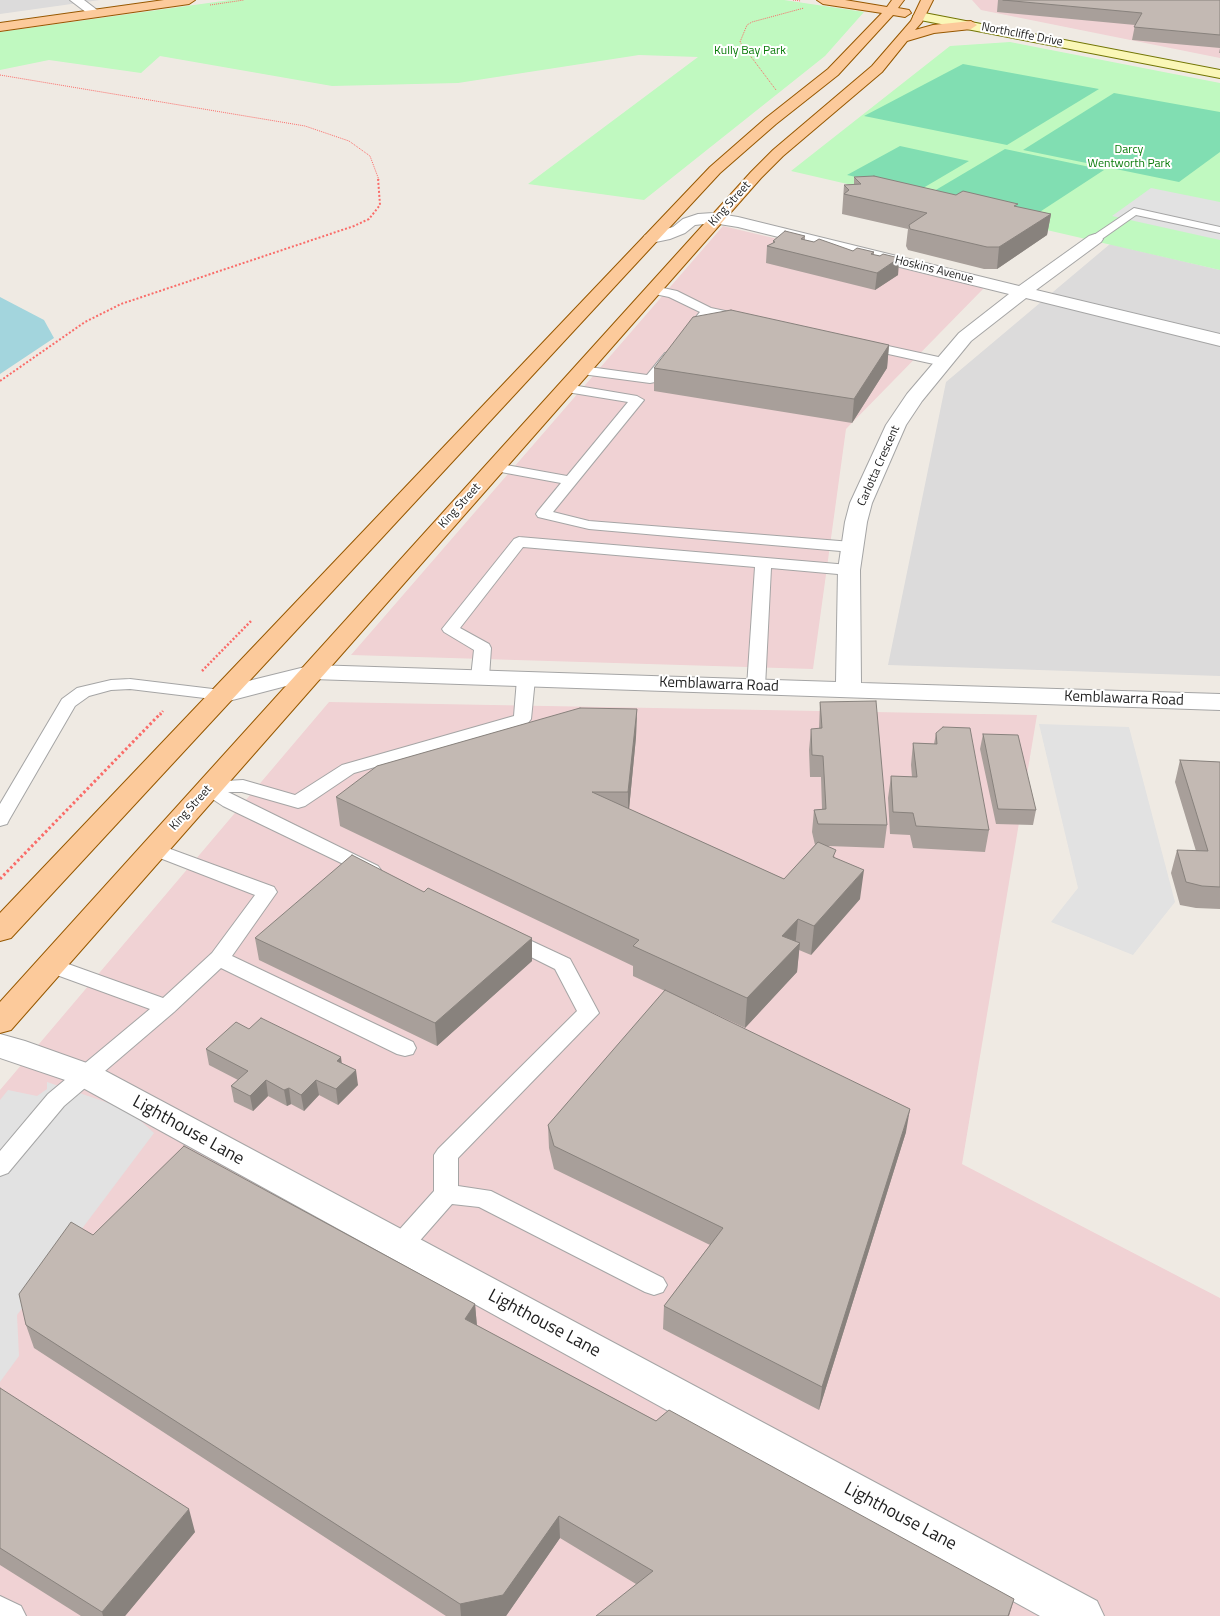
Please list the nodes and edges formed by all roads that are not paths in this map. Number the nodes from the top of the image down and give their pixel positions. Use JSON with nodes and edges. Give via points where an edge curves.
{"nodes":[{"id":1,"x":76,"y":0,"type":"edge"},
{"id":2,"x":139,"y":0,"type":"edge"},
{"id":3,"x":189,"y":0,"type":"edge"},
{"id":4,"x":823,"y":0,"type":"edge"},
{"id":5,"x":869,"y":0,"type":"edge"},
{"id":6,"x":894,"y":5,"type":"edge"},
{"id":7,"x":923,"y":8,"type":"edge"},
{"id":8,"x":91,"y":10,"type":"junction"},
{"id":9,"x":954,"y":10,"type":"dead end"},
{"id":10,"x":0,"y":20,"type":"edge"},
{"id":11,"x":971,"y":25,"type":"junction"},
{"id":12,"x":1004,"y":25,"type":"junction"},
{"id":13,"x":0,"y":27,"type":"edge"},
{"id":14,"x":904,"y":38,"type":"junction"},
{"id":15,"x":1220,"y":64,"type":"edge"},
{"id":16,"x":1220,"y":74,"type":"edge"},
{"id":17,"x":718,"y":219,"type":"junction"},
{"id":18,"x":1220,"y":230,"type":"edge"},
{"id":19,"x":651,"y":238,"type":"junction"},
{"id":20,"x":1094,"y":239,"type":"joint"},
{"id":21,"x":654,"y":290,"type":"junction"},
{"id":22,"x":1022,"y":292,"type":"junction"},
{"id":23,"x":707,"y":311,"type":"junction"},
{"id":24,"x":754,"y":321,"type":"edge"},
{"id":25,"x":1220,"y":340,"type":"edge"},
{"id":26,"x":848,"y":342,"type":"edge"},
{"id":27,"x":943,"y":362,"type":"junction"},
{"id":28,"x":582,"y":370,"type":"junction"},
{"id":29,"x":566,"y":388,"type":"junction"},
{"id":30,"x":495,"y":467,"type":"junction"},
{"id":31,"x":571,"y":481,"type":"junction"},
{"id":32,"x":852,"y":547,"type":"junction"},
{"id":33,"x":763,"y":564,"type":"junction"},
{"id":34,"x":850,"y":570,"type":"junction"},
{"id":35,"x":313,"y":672,"type":"junction"},
{"id":36,"x":480,"y":677,"type":"junction"},
{"id":37,"x":526,"y":679,"type":"junction"},
{"id":38,"x":756,"y":687,"type":"junction"},
{"id":39,"x":848,"y":690,"type":"junction"},
{"id":40,"x":221,"y":695,"type":"junction"},
{"id":41,"x":1220,"y":702,"type":"edge"},
{"id":42,"x":210,"y":788,"type":"junction"},
{"id":43,"x":0,"y":820,"type":"edge"},
{"id":44,"x":154,"y":848,"type":"junction"},
{"id":45,"x":388,"y":878,"type":"edge"},
{"id":46,"x":493,"y":930,"type":"edge"},
{"id":47,"x":0,"y":931,"type":"edge"},
{"id":48,"x":219,"y":958,"type":"junction"},
{"id":49,"x":50,"y":965,"type":"junction"},
{"id":50,"x":166,"y":1007,"type":"junction"},
{"id":51,"x":0,"y":1022,"type":"edge"},
{"id":52,"x":0,"y":1046,"type":"edge"},
{"id":53,"x":405,"y":1048,"type":"dead end"},
{"id":54,"x":86,"y":1075,"type":"junction"},
{"id":55,"x":0,"y":1167,"type":"edge"},
{"id":56,"x":446,"y":1194,"type":"junction"},
{"id":57,"x":400,"y":1246,"type":"junction"},
{"id":58,"x":654,"y":1285,"type":"dead end"},
{"id":59,"x":0,"y":1610,"type":"edge"},
{"id":60,"x":11,"y":1616,"type":"edge"},
{"id":61,"x":1082,"y":1616,"type":"edge"}],
"edges":[{"from":1,"to":8,"type":"street"},
{"from":2,"to":8,"type":"main road"},
{"from":3,"to":8,"type":"main road"},
{"from":4,"to":6,"type":"main road","name":"Northcliffe Drive"},
{"from":5,"to":6,"type":"main road","name":"Northcliffe Drive"},
{"from":6,"to":7,"type":"main road","name":"Northcliffe Drive"},
{"from":6,"to":19,"type":"main road","via":[[833,72],[731,154]]},
{"from":7,"to":11,"type":"main road","name":"Northcliffe Drive"},
{"from":7,"to":12,"type":"main road","name":"Northcliffe Drive"},
{"from":7,"to":14,"type":"main road","name":"King Street"},
{"from":8,"to":10,"type":"main road"},
{"from":8,"to":13,"type":"main road"},
{"from":9,"to":12,"type":"main road"},
{"from":11,"to":14,"type":"main road","via":[[932,29]]},
{"from":11,"to":16,"type":"main road","name":"Northcliffe Drive"},
{"from":12,"to":15,"type":"main road","name":"Northcliffe Drive"},
{"from":14,"to":17,"type":"main road","name":"King Street","via":[[862,83],[778,152]]},
{"from":17,"to":19,"type":"street","name":"Hoskins Avenue","via":[[698,219],[670,234]]},
{"from":17,"to":21,"type":"main road","name":"King Street"},
{"from":17,"to":22,"type":"street","name":"Hoskins Avenue"},
{"from":18,"to":20,"type":"lane","via":[[1134,211]]},
{"from":19,"to":40,"type":"main road"},
{"from":20,"to":22,"type":"street","name":"Carlotta Crescent"},
{"from":21,"to":23,"type":"lane","via":[[673,294]]},
{"from":21,"to":28,"type":"main road","name":"King Street"},
{"from":22,"to":25,"type":"street","name":"Hoskins Avenue"},
{"from":22,"to":27,"type":"street","name":"Carlotta Crescent","via":[[969,333]]},
{"from":23,"to":24,"type":"lane"},
{"from":23,"to":28,"type":"lane","via":[[650,379]]},
{"from":26,"to":27,"type":"lane"},
{"from":27,"to":32,"type":"street","name":"Carlotta Crescent","via":[[908,406],[890,437],[858,511]]},
{"from":28,"to":29,"type":"main road","name":"King Street"},
{"from":29,"to":30,"type":"main road","name":"King Street"},
{"from":29,"to":31,"type":"lane","via":[[637,400]]},
{"from":30,"to":31,"type":"lane"},
{"from":30,"to":35,"type":"main road","name":"King Street"},
{"from":31,"to":32,"type":"lane","via":[[543,514],[589,525]]},
{"from":32,"to":34,"type":"street","name":"Carlotta Crescent"},
{"from":33,"to":34,"type":"lane"},
{"from":33,"to":36,"type":"lane","via":[[519,542],[450,629],[483,648]]},
{"from":33,"to":38,"type":"lane"},
{"from":34,"to":39,"type":"street","name":"Carlotta Crescent"},
{"from":35,"to":36,"type":"street","name":"Kemblawarra Road"},
{"from":35,"to":40,"type":"street","name":"Kemblawarra Road"},
{"from":35,"to":42,"type":"main road","name":"King Street"},
{"from":36,"to":37,"type":"street","name":"Kemblawarra Road"},
{"from":37,"to":38,"type":"street","name":"Kemblawarra Road"},
{"from":37,"to":42,"type":"lane","via":[[522,719],[348,769],[298,802],[243,786]]},
{"from":38,"to":39,"type":"street","name":"Kemblawarra Road"},
{"from":39,"to":41,"type":"street","name":"Kemblawarra Road"},
{"from":40,"to":43,"type":"lane","via":[[130,684],[83,692],[68,703]]},
{"from":40,"to":47,"type":"main road"},
{"from":42,"to":44,"type":"main road","name":"King Street"},
{"from":42,"to":45,"type":"lane","via":[[230,802]]},
{"from":44,"to":48,"type":"lane","via":[[267,892]]},
{"from":44,"to":49,"type":"main road","name":"King Street"},
{"from":46,"to":56,"type":"lane","via":[[563,964],[588,1014],[446,1155]]},
{"from":48,"to":50,"type":"lane"},
{"from":48,"to":53,"type":"lane"},
{"from":49,"to":50,"type":"lane"},
{"from":49,"to":51,"type":"main road","name":"King Street"},
{"from":50,"to":54,"type":"lane"},
{"from":52,"to":54,"type":"street","name":"Lighthouse Lane"},
{"from":54,"to":55,"type":"lane","via":[[56,1100]]},
{"from":54,"to":57,"type":"street","name":"Lighthouse Lane"},
{"from":56,"to":57,"type":"lane"},
{"from":56,"to":58,"type":"lane","via":[[483,1198]]},
{"from":57,"to":61,"type":"street","name":"Lighthouse Lane"},
{"from":59,"to":60,"type":"lane"}]}
